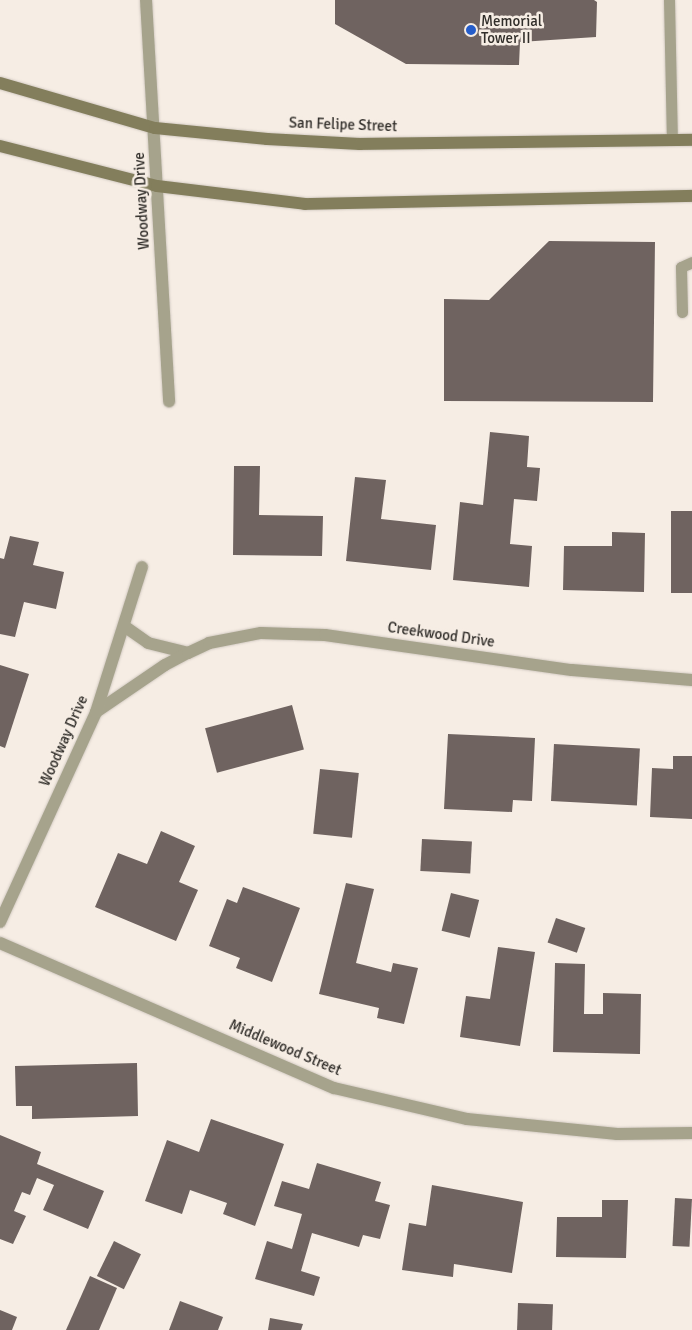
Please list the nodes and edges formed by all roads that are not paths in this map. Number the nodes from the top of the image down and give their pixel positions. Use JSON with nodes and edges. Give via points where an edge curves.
{"nodes":[{"id":1,"x":146,"y":0,"type":"edge"},
{"id":2,"x":669,"y":0,"type":"edge"},
{"id":3,"x":0,"y":83,"type":"edge"},
{"id":4,"x":155,"y":128,"type":"junction"},
{"id":5,"x":672,"y":140,"type":"junction"},
{"id":6,"x":692,"y":140,"type":"edge"},
{"id":7,"x":0,"y":146,"type":"edge"},
{"id":8,"x":157,"y":186,"type":"junction"},
{"id":9,"x":692,"y":196,"type":"edge"},
{"id":10,"x":692,"y":262,"type":"edge"},
{"id":11,"x":682,"y":312,"type":"dead end"},
{"id":12,"x":169,"y":401,"type":"dead end"},
{"id":13,"x":142,"y":567,"type":"dead end"},
{"id":14,"x":124,"y":626,"type":"junction"},
{"id":15,"x":188,"y":653,"type":"junction"},
{"id":16,"x":692,"y":680,"type":"edge"},
{"id":17,"x":96,"y":712,"type":"junction"},
{"id":18,"x":0,"y":922,"type":"edge"},
{"id":19,"x":0,"y":943,"type":"edge"},
{"id":20,"x":692,"y":1133,"type":"edge"}],
"edges":[{"from":1,"to":4,"type":"street","name":"Woodway Drive"},
{"from":2,"to":5,"type":"lane"},
{"from":3,"to":4,"type":"main road","name":"San Felipe Street"},
{"from":4,"to":5,"type":"main road","name":"San Felipe Street","via":[[360,144]]},
{"from":4,"to":8,"type":"street","name":"Woodway Drive"},
{"from":5,"to":6,"type":"main road","name":"San Felipe Street"},
{"from":7,"to":8,"type":"main road"},
{"from":8,"to":9,"type":"main road","via":[[305,204]]},
{"from":8,"to":12,"type":"street","name":"Woodway Drive"},
{"from":10,"to":11,"type":"lane","via":[[681,267]]},
{"from":13,"to":14,"type":"street","name":"Woodway Drive"},
{"from":14,"to":15,"type":"street","via":[[148,643]]},
{"from":14,"to":17,"type":"street","name":"Woodway Drive"},
{"from":15,"to":16,"type":"street","name":"Creekwood Drive","via":[[208,643],[261,633],[325,635],[572,670]]},
{"from":15,"to":17,"type":"street","name":"Creekwood Drive","via":[[165,664]]},
{"from":17,"to":18,"type":"street","name":"Woodway Drive"},
{"from":19,"to":20,"type":"street","name":"Middlewood Street","via":[[334,1088],[467,1119],[617,1134]]}]}
